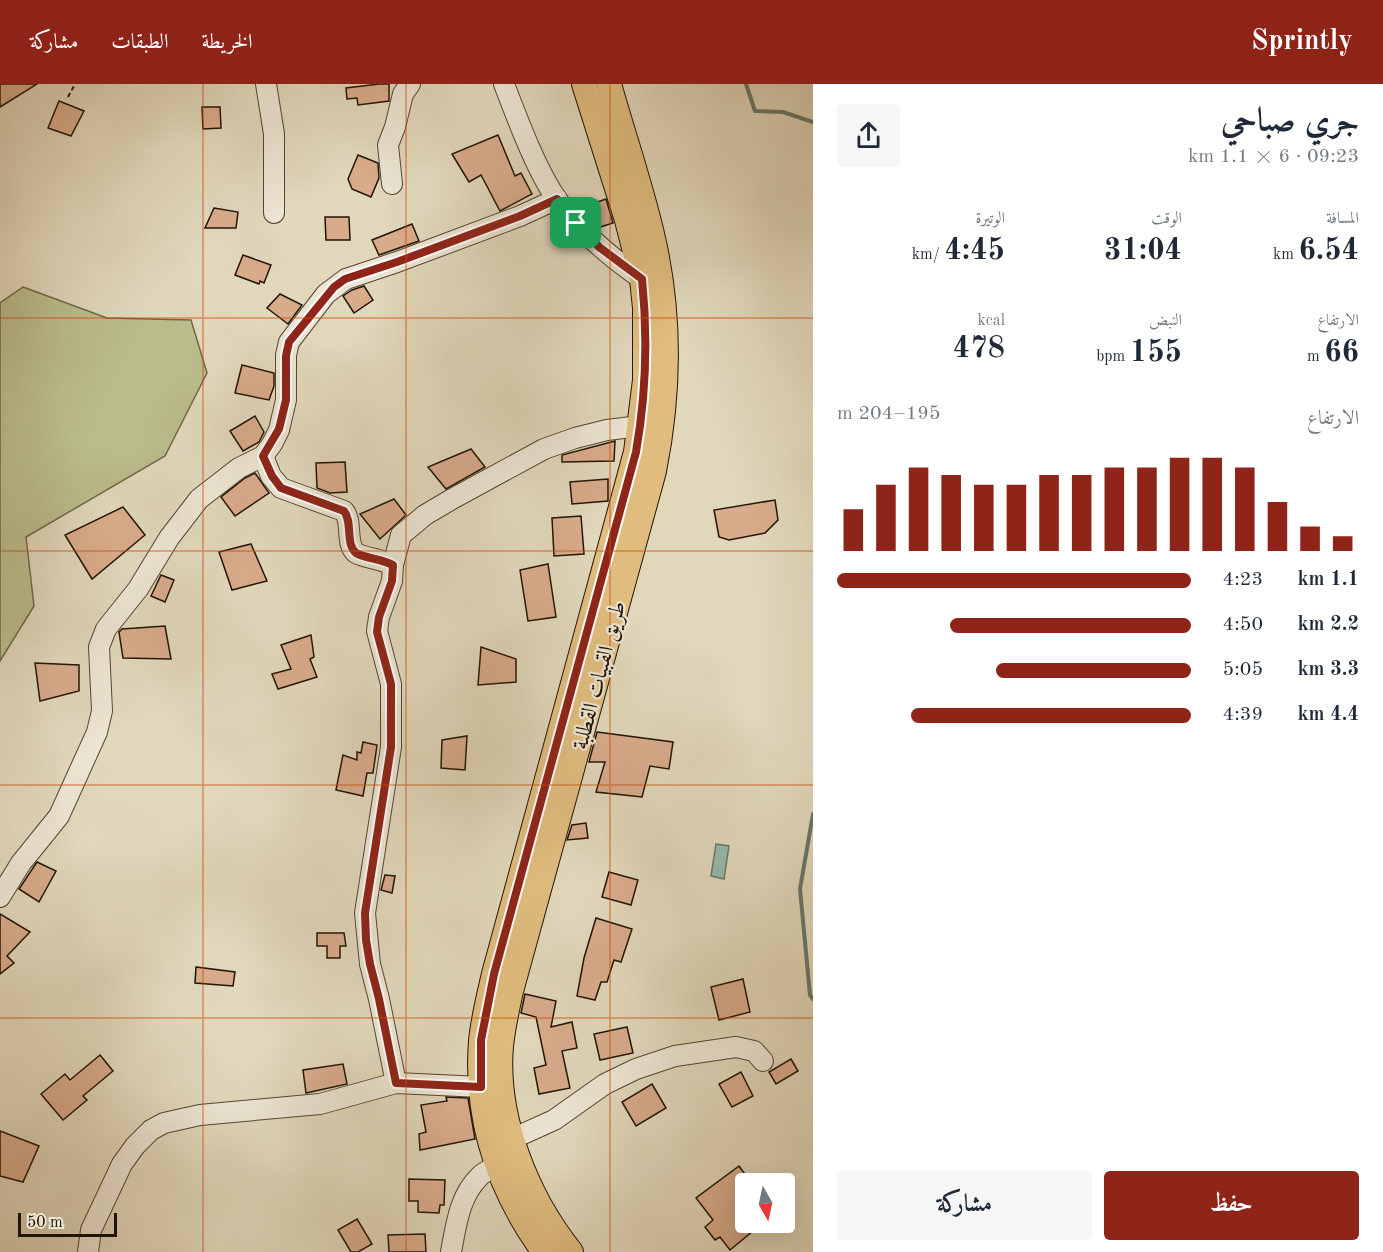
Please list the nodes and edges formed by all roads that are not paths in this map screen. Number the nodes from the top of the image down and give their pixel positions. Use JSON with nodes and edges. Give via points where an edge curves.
{"nodes":[{"id":1,"x":266,"y":84,"type":"edge"},
{"id":2,"x":410,"y":84,"type":"edge"},
{"id":3,"x":504,"y":84,"type":"edge"},
{"id":4,"x":584,"y":84,"type":"edge"},
{"id":5,"x":609,"y":84,"type":"edge"},
{"id":6,"x":392,"y":184,"type":"dead end"},
{"id":7,"x":557,"y":199,"type":"junction"},
{"id":8,"x":274,"y":213,"type":"dead end"},
{"id":9,"x":642,"y":279,"type":"junction"},
{"id":10,"x":640,"y":426,"type":"junction"},
{"id":11,"x":263,"y":456,"type":"junction"},
{"id":12,"x":393,"y":565,"type":"junction"},
{"id":13,"x":0,"y":897,"type":"edge"},
{"id":14,"x":495,"y":1018,"type":"junction"},
{"id":15,"x":763,"y":1061,"type":"dead end"},
{"id":16,"x":396,"y":1083,"type":"junction"},
{"id":17,"x":481,"y":1087,"type":"junction"},
{"id":18,"x":512,"y":1139,"type":"junction"},
{"id":19,"x":496,"y":1166,"type":"junction"},
{"id":20,"x":88,"y":1252,"type":"edge"},
{"id":21,"x":451,"y":1252,"type":"edge"},
{"id":22,"x":543,"y":1252,"type":"edge"},
{"id":23,"x":571,"y":1252,"type":"edge"}],
"edges":[{"from":1,"to":8,"type":"street","via":[[274,134]]},
{"from":2,"to":6,"type":"street","via":[[403,94],[387,145]]},
{"from":3,"to":7,"type":"street"},
{"from":4,"to":9,"type":"main road"},
{"from":5,"to":14,"type":"main road","name":"طريق القبيات القطلبة","via":[[660,276],[668,365],[664,422],[654,471]]},
{"from":7,"to":9,"type":"street","via":[[599,247]]},
{"from":7,"to":11,"type":"street","via":[[498,225],[345,279],[334,287],[289,342],[286,400],[279,429]]},
{"from":9,"to":10,"type":"main road","via":[[646,335]]},
{"from":10,"to":12,"type":"street","via":[[607,430],[544,449],[452,499],[401,535]]},
{"from":10,"to":14,"type":"main road","via":[[494,974]]},
{"from":11,"to":12,"type":"street","via":[[281,488],[344,511],[352,548],[357,553]]},
{"from":11,"to":13,"type":"street","via":[[239,468],[199,499],[106,629],[99,647],[102,711],[98,730],[59,816],[21,863]]},
{"from":12,"to":16,"type":"street","via":[[377,632],[391,684],[391,747],[365,913],[370,964]]},
{"from":14,"to":17,"type":"main road","via":[[481,1040]]},
{"from":14,"to":18,"type":"main road","name":"طريق القبيات القطلبة"},
{"from":15,"to":18,"type":"street","via":[[754,1051],[736,1047],[675,1056],[605,1084],[547,1123]]},
{"from":16,"to":17,"type":"street"},
{"from":16,"to":20,"type":"street","via":[[320,1104],[200,1115],[158,1126],[122,1164],[91,1230]]},
{"from":17,"to":19,"type":"main road"},
{"from":18,"to":23,"type":"main road","name":"طريق القبيات القطلبة","via":[[537,1200]]},
{"from":19,"to":21,"type":"street","via":[[480,1176],[467,1194]]},
{"from":19,"to":22,"type":"main road","via":[[516,1211]]}]}
